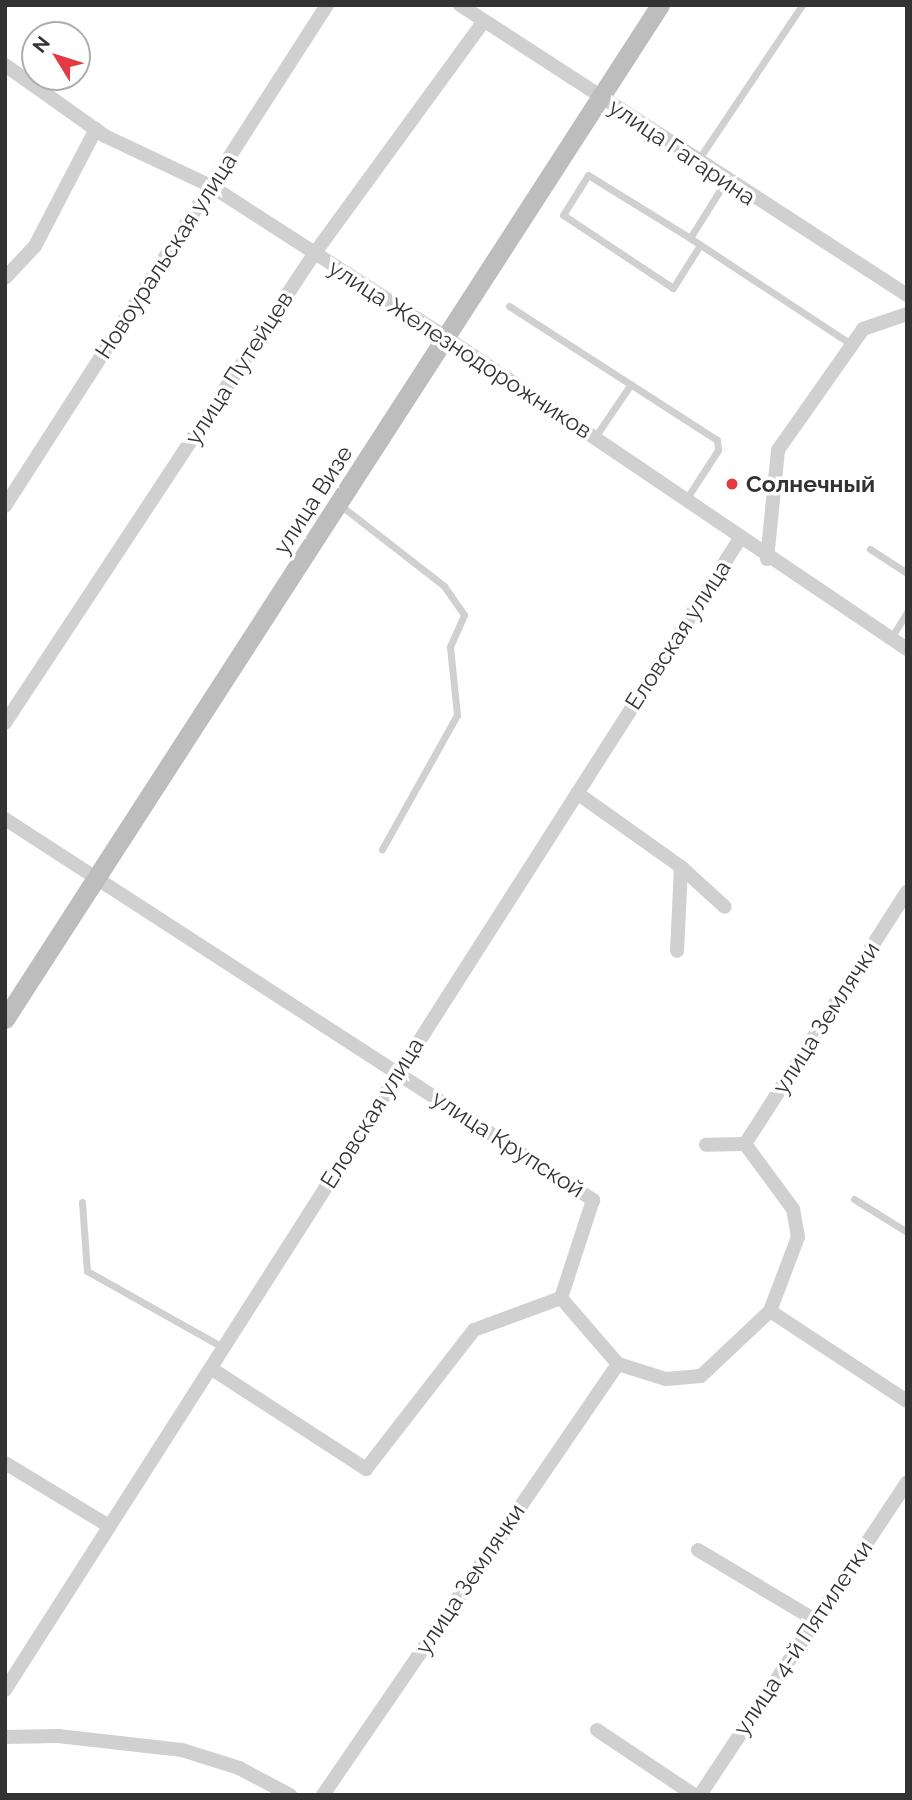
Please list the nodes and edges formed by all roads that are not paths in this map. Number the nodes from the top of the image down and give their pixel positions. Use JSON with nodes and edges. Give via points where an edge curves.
{"nodes":[{"id":1,"x":327,"y":5,"type":"edge"},
{"id":2,"x":460,"y":5,"type":"edge"},
{"id":3,"x":660,"y":5,"type":"edge"},
{"id":4,"x":802,"y":5,"type":"edge"},
{"id":5,"x":484,"y":22,"type":"junction"},
{"id":6,"x":5,"y":65,"type":"edge"},
{"id":7,"x":600,"y":96,"type":"junction"},
{"id":8,"x":96,"y":129,"type":"junction"},
{"id":9,"x":696,"y":163,"type":"junction"},
{"id":10,"x":725,"y":182,"type":"junction"},
{"id":11,"x":211,"y":186,"type":"junction"},
{"id":12,"x":690,"y":238,"type":"junction"},
{"id":13,"x":700,"y":245,"type":"junction"},
{"id":14,"x":314,"y":254,"type":"junction"},
{"id":15,"x":5,"y":278,"type":"edge"},
{"id":16,"x":907,"y":295,"type":"edge"},
{"id":17,"x":509,"y":306,"type":"dead end"},
{"id":18,"x":907,"y":314,"type":"edge"},
{"id":19,"x":447,"y":338,"type":"junction"},
{"id":20,"x":852,"y":345,"type":"junction"},
{"id":21,"x":631,"y":384,"type":"junction"},
{"id":22,"x":595,"y":437,"type":"junction"},
{"id":23,"x":687,"y":498,"type":"junction"},
{"id":24,"x":339,"y":505,"type":"junction"},
{"id":25,"x":5,"y":506,"type":"edge"},
{"id":26,"x":741,"y":537,"type":"junction"},
{"id":27,"x":870,"y":550,"type":"dead end"},
{"id":28,"x":767,"y":559,"type":"junction"},
{"id":29,"x":907,"y":573,"type":"edge"},
{"id":30,"x":907,"y":612,"type":"edge"},
{"id":31,"x":891,"y":639,"type":"junction"},
{"id":32,"x":907,"y":649,"type":"edge"},
{"id":33,"x":5,"y":723,"type":"edge"},
{"id":34,"x":577,"y":793,"type":"junction"},
{"id":35,"x":5,"y":818,"type":"edge"},
{"id":36,"x":383,"y":849,"type":"dead end"},
{"id":37,"x":681,"y":867,"type":"junction"},
{"id":38,"x":99,"y":878,"type":"junction"},
{"id":39,"x":907,"y":892,"type":"edge"},
{"id":40,"x":725,"y":907,"type":"dead end"},
{"id":41,"x":677,"y":951,"type":"dead end"},
{"id":42,"x":5,"y":1018,"type":"edge"},
{"id":43,"x":397,"y":1073,"type":"junction"},
{"id":44,"x":745,"y":1144,"type":"junction"},
{"id":45,"x":706,"y":1145,"type":"dead end"},
{"id":46,"x":854,"y":1199,"type":"dead end"},
{"id":47,"x":82,"y":1202,"type":"dead end"},
{"id":48,"x":907,"y":1232,"type":"edge"},
{"id":49,"x":561,"y":1298,"type":"junction"},
{"id":50,"x":770,"y":1311,"type":"junction"},
{"id":51,"x":224,"y":1348,"type":"junction"},
{"id":52,"x":618,"y":1364,"type":"junction"},
{"id":53,"x":212,"y":1368,"type":"junction"},
{"id":54,"x":907,"y":1401,"type":"edge"},
{"id":55,"x":5,"y":1463,"type":"edge"},
{"id":56,"x":907,"y":1482,"type":"edge"},
{"id":57,"x":109,"y":1526,"type":"junction"},
{"id":58,"x":698,"y":1549,"type":"dead end"},
{"id":59,"x":815,"y":1620,"type":"junction"},
{"id":60,"x":5,"y":1690,"type":"edge"},
{"id":61,"x":597,"y":1730,"type":"dead end"},
{"id":62,"x":5,"y":1737,"type":"edge"},
{"id":63,"x":290,"y":1795,"type":"edge"},
{"id":64,"x":323,"y":1795,"type":"edge"},
{"id":65,"x":697,"y":1795,"type":"edge"}],
"edges":[{"from":1,"to":11,"type":"street","name":"Новоуральская улица"},
{"from":2,"to":5,"type":"street","name":"улица Гагарина"},
{"from":3,"to":7,"type":"street","name":"улица Визе"},
{"from":4,"to":9,"type":"lane"},
{"from":5,"to":7,"type":"street","name":"улица Гагарина"},
{"from":5,"to":14,"type":"street","name":"улица Путейцев"},
{"from":6,"to":8,"type":"street","name":"улица Железнодорожников"},
{"from":7,"to":9,"type":"street","name":"улица Гагарина"},
{"from":7,"to":19,"type":"street","name":"улица Визе"},
{"from":8,"to":11,"type":"street","name":"улица Железнодорожников"},
{"from":8,"to":15,"type":"street","via":[[36,246]]},
{"from":9,"to":10,"type":"street","name":"улица Гагарина"},
{"from":10,"to":12,"type":"lane"},
{"from":10,"to":16,"type":"street","name":"улица Гагарина"},
{"from":11,"to":14,"type":"street","name":"улица Железнодорожников"},
{"from":11,"to":25,"type":"street","name":"Новоуральская улица"},
{"from":12,"to":13,"type":"lane"},
{"from":12,"to":13,"type":"lane","via":[[588,175],[563,215],[673,288]]},
{"from":13,"to":20,"type":"lane"},
{"from":14,"to":19,"type":"street","name":"улица Железнодорожников"},
{"from":14,"to":33,"type":"street","name":"улица Путейцев"},
{"from":17,"to":21,"type":"lane"},
{"from":18,"to":20,"type":"street","name":"Еловская улица","via":[[863,329]]},
{"from":19,"to":22,"type":"street","name":"улица Железнодорожников"},
{"from":19,"to":24,"type":"street","name":"улица Визе"},
{"from":20,"to":28,"type":"street","name":"Еловская улица","via":[[778,450]]},
{"from":21,"to":22,"type":"lane"},
{"from":21,"to":23,"type":"lane","via":[[717,440],[718,450]]},
{"from":22,"to":23,"type":"street","name":"улица Железнодорожников"},
{"from":23,"to":26,"type":"street","name":"улица Железнодорожников"},
{"from":24,"to":36,"type":"lane","via":[[443,586],[464,615],[450,647],[457,715]]},
{"from":24,"to":38,"type":"street","name":"улица Визе"},
{"from":26,"to":28,"type":"street","name":"улица Железнодорожников"},
{"from":26,"to":34,"type":"street","name":"Еловская улица"},
{"from":27,"to":29,"type":"lane"},
{"from":28,"to":31,"type":"street","name":"улица Железнодорожников"},
{"from":30,"to":31,"type":"lane"},
{"from":31,"to":32,"type":"street","name":"улица Железнодорожников"},
{"from":34,"to":37,"type":"street"},
{"from":34,"to":43,"type":"street","name":"Еловская улица"},
{"from":35,"to":38,"type":"street","name":"улица Крупской"},
{"from":37,"to":40,"type":"street"},
{"from":37,"to":41,"type":"street"},
{"from":38,"to":42,"type":"street","name":"улица Визе"},
{"from":38,"to":43,"type":"street","name":"улица Крупской"},
{"from":39,"to":44,"type":"street","name":"улица Землячки"},
{"from":43,"to":49,"type":"street","name":"улица Крупской","via":[[593,1200]]},
{"from":43,"to":51,"type":"street","name":"Еловская улица"},
{"from":44,"to":45,"type":"street"},
{"from":44,"to":50,"type":"street","via":[[793,1209],[798,1237]]},
{"from":46,"to":48,"type":"lane"},
{"from":47,"to":51,"type":"lane","via":[[87,1270]]},
{"from":49,"to":52,"type":"street"},
{"from":49,"to":53,"type":"street","via":[[474,1330],[366,1469]]},
{"from":50,"to":52,"type":"street","via":[[701,1376],[666,1380]]},
{"from":50,"to":54,"type":"street"},
{"from":51,"to":53,"type":"street","name":"Еловская улица"},
{"from":52,"to":64,"type":"street","name":"улица Землячки"},
{"from":53,"to":57,"type":"street","name":"Еловская улица"},
{"from":55,"to":57,"type":"street"},
{"from":56,"to":59,"type":"street","name":"улица 4-й Пятилетки"},
{"from":57,"to":60,"type":"street","name":"Еловская улица"},
{"from":58,"to":59,"type":"street"},
{"from":59,"to":65,"type":"street","name":"улица 4-й Пятилетки"},
{"from":61,"to":65,"type":"street"},
{"from":62,"to":63,"type":"street","via":[[58,1736],[182,1750],[239,1768]]}]}
